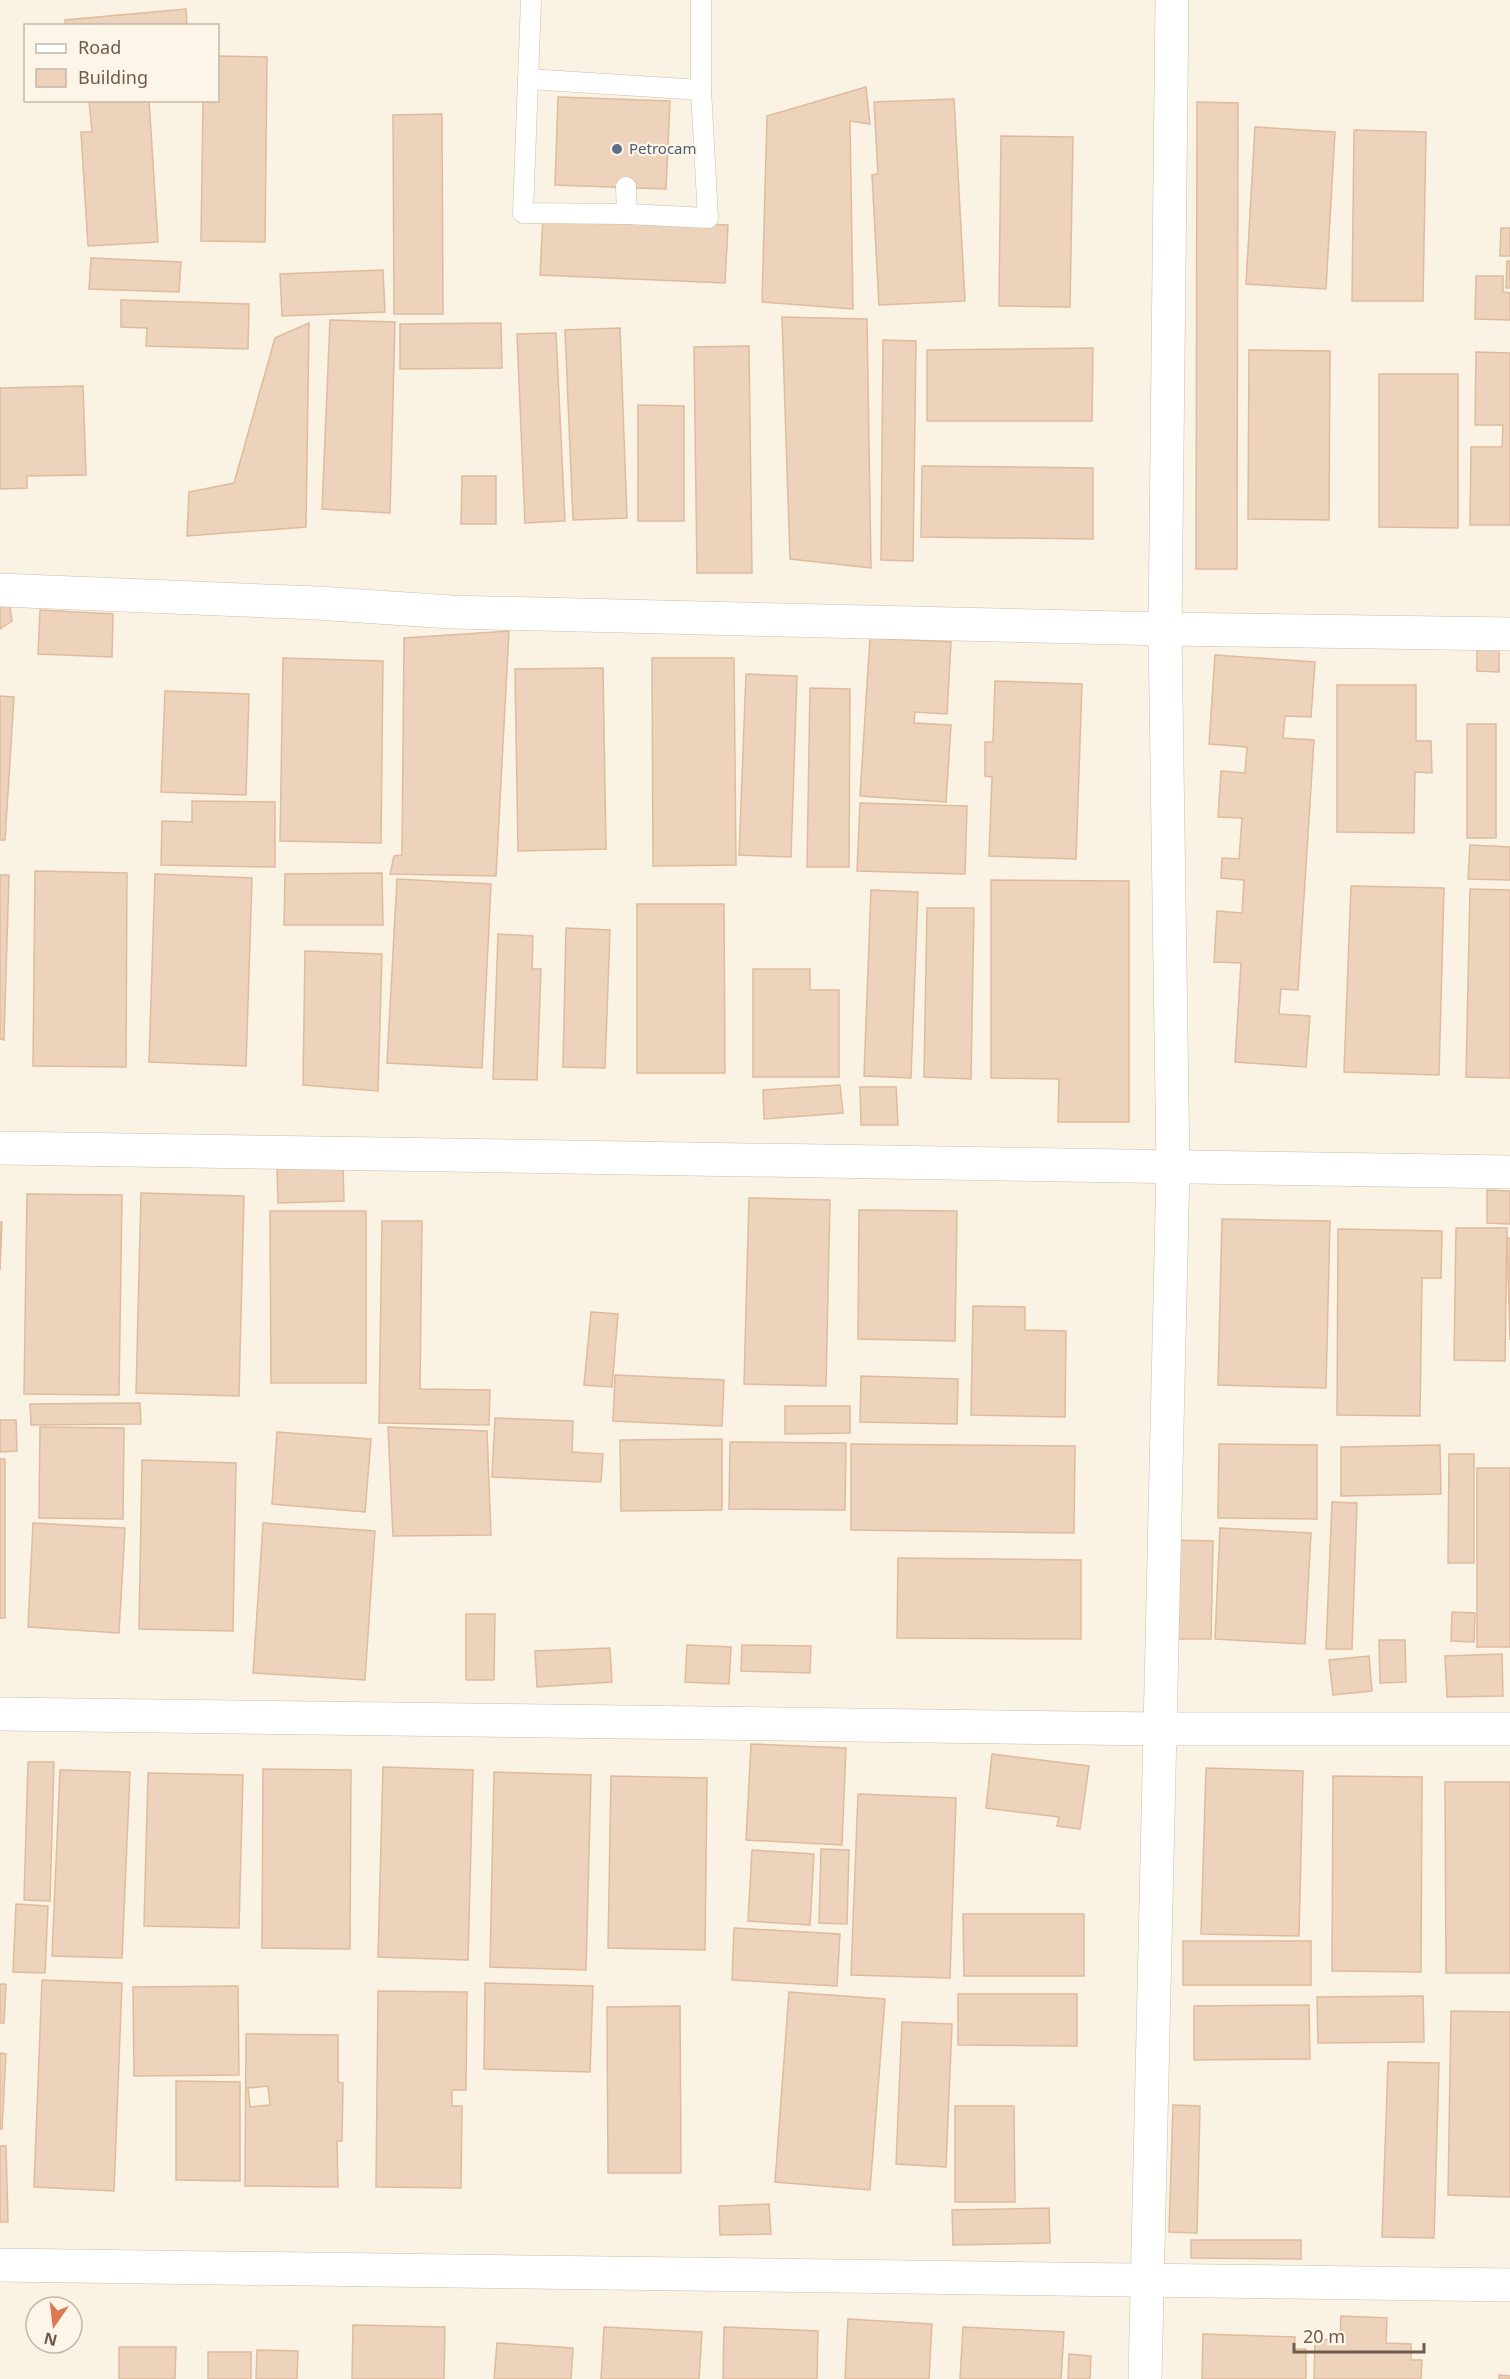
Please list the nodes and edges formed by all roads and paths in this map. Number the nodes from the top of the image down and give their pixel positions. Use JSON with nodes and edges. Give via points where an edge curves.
{"nodes":[{"id":1,"x":531,"y":0,"type":"edge"},
{"id":2,"x":701,"y":0,"type":"edge"},
{"id":3,"x":1172,"y":0,"type":"edge"},
{"id":4,"x":528,"y":79,"type":"junction"},
{"id":5,"x":701,"y":90,"type":"junction"},
{"id":6,"x":626,"y":187,"type":"dead end"},
{"id":7,"x":627,"y":214,"type":"junction"},
{"id":8,"x":0,"y":590,"type":"edge"},
{"id":9,"x":1165,"y":629,"type":"junction"},
{"id":10,"x":1510,"y":634,"type":"edge"},
{"id":11,"x":0,"y":1148,"type":"edge"},
{"id":12,"x":1173,"y":1168,"type":"junction"},
{"id":13,"x":1510,"y":1172,"type":"edge"},
{"id":14,"x":0,"y":1714,"type":"edge"},
{"id":15,"x":1161,"y":1729,"type":"junction"},
{"id":16,"x":1510,"y":1729,"type":"edge"},
{"id":17,"x":0,"y":2265,"type":"edge"},
{"id":18,"x":1149,"y":2282,"type":"junction"},
{"id":19,"x":1510,"y":2285,"type":"edge"},
{"id":20,"x":1145,"y":2379,"type":"edge"}],
"edges":[{"from":1,"to":4,"type":"lane"},
{"from":2,"to":5,"type":"lane"},
{"from":3,"to":9,"type":"street"},
{"from":4,"to":5,"type":"lane","via":[[624,92]]},
{"from":4,"to":7,"type":"lane","via":[[523,213]]},
{"from":5,"to":7,"type":"lane","via":[[708,218]]},
{"from":6,"to":7,"type":"lane"},
{"from":8,"to":9,"type":"street","via":[[451,612]]},
{"from":9,"to":10,"type":"street"},
{"from":9,"to":12,"type":"street"},
{"from":11,"to":12,"type":"street"},
{"from":12,"to":13,"type":"street"},
{"from":12,"to":15,"type":"street"},
{"from":14,"to":15,"type":"street"},
{"from":15,"to":16,"type":"street"},
{"from":15,"to":18,"type":"street"},
{"from":17,"to":18,"type":"street"},
{"from":18,"to":19,"type":"street"},
{"from":18,"to":20,"type":"street"}]}
